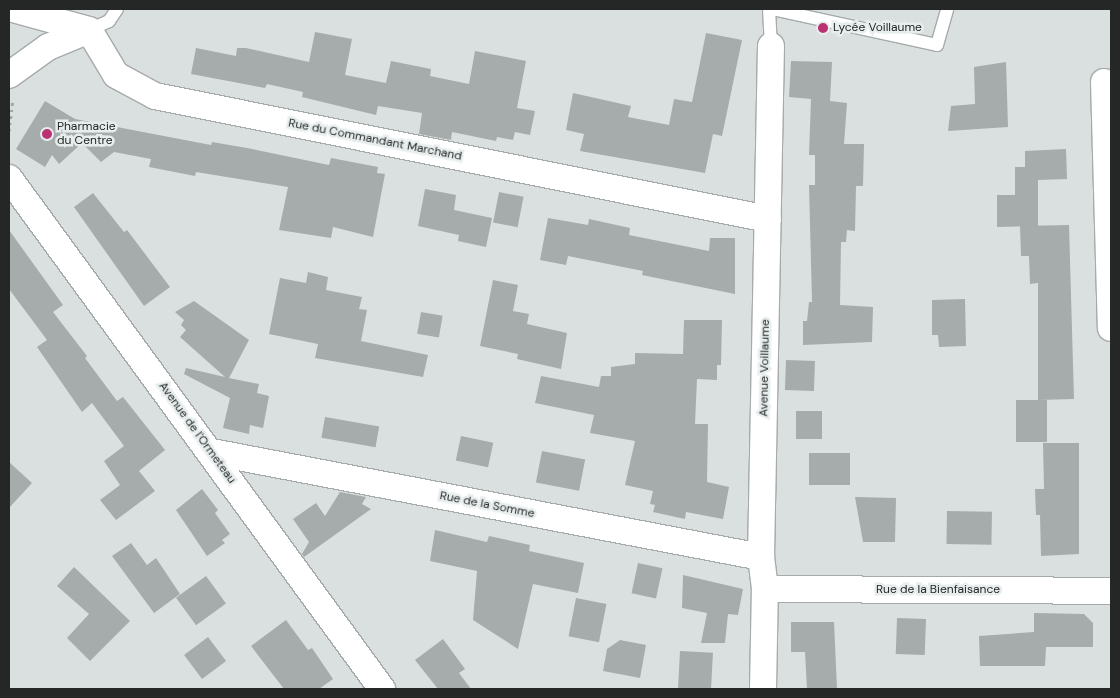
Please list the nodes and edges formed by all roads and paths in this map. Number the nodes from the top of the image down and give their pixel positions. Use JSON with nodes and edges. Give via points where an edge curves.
{"nodes":[{"id":1,"x":117,"y":9,"type":"edge"},
{"id":2,"x":770,"y":9,"type":"edge"},
{"id":3,"x":947,"y":9,"type":"edge"},
{"id":4,"x":20,"y":11,"type":"edge"},
{"id":5,"x":89,"y":30,"type":"junction"},
{"id":6,"x":771,"y":46,"type":"joint"},
{"id":7,"x":19,"y":68,"type":"edge"},
{"id":8,"x":1104,"y":82,"type":"dead end"},
{"id":9,"x":9,"y":178,"type":"edge"},
{"id":10,"x":768,"y":219,"type":"junction"},
{"id":11,"x":1111,"y":328,"type":"edge"},
{"id":12,"x":212,"y":452,"type":"junction"},
{"id":13,"x":761,"y":557,"type":"junction"},
{"id":14,"x":766,"y":589,"type":"junction"},
{"id":15,"x":1111,"y":591,"type":"edge"},
{"id":16,"x":382,"y":689,"type":"edge"},
{"id":17,"x":764,"y":689,"type":"edge"}],
"edges":[{"from":1,"to":5,"type":"lane","via":[[109,21]]},
{"from":2,"to":3,"type":"lane","via":[[937,44]]},
{"from":2,"to":6,"type":"lane"},
{"from":4,"to":5,"type":"street"},
{"from":4,"to":7,"type":"street","via":[[40,29],[39,44]]},
{"from":5,"to":7,"type":"street","via":[[48,47]]},
{"from":5,"to":10,"type":"street","name":"Rue du Commandant Marchand","via":[[116,75],[155,96]]},
{"from":6,"to":10,"type":"street","name":"Avenue Voillaume"},
{"from":8,"to":11,"type":"street"},
{"from":9,"to":12,"type":"street","name":"Avenue de l'Ormeteau"},
{"from":10,"to":13,"type":"street","name":"Avenue Voillaume"},
{"from":12,"to":13,"type":"street","name":"Rue de la Somme"},
{"from":12,"to":16,"type":"street","name":"Avenue de l'Ormeteau"},
{"from":13,"to":14,"type":"street","name":"Avenue Voillaume"},
{"from":14,"to":15,"type":"street","name":"Rue de la Bienfaisance"},
{"from":14,"to":17,"type":"street","name":"Avenue Voillaume"}]}
